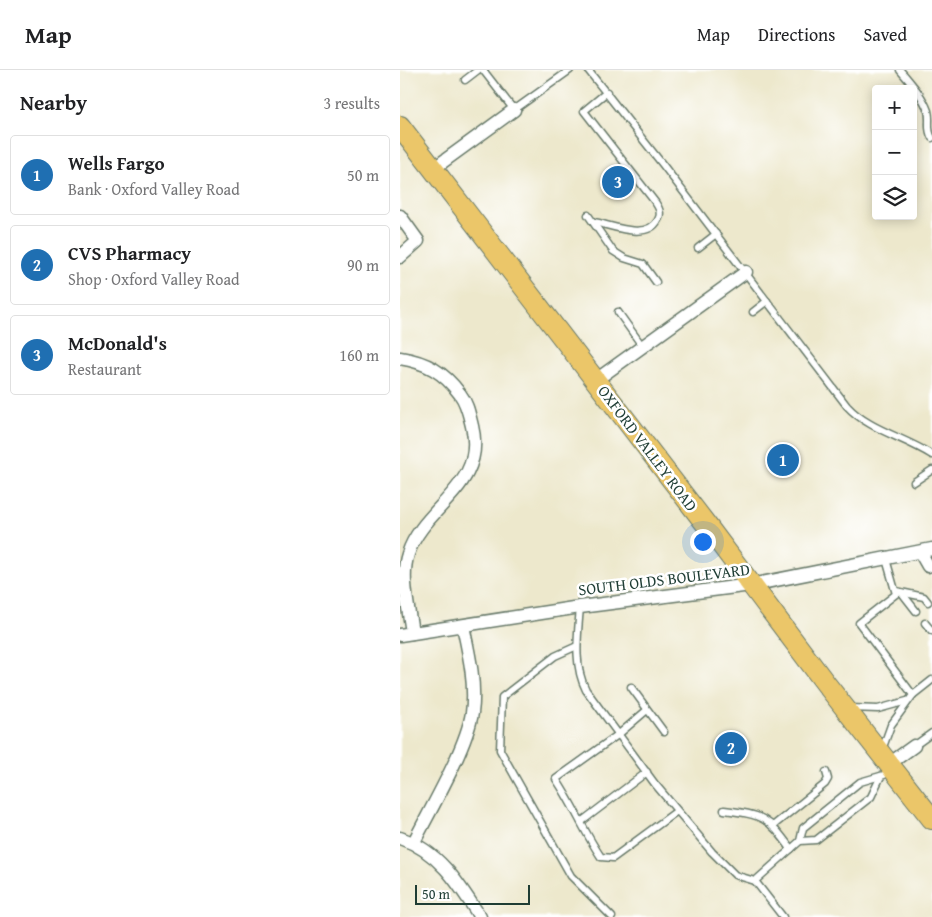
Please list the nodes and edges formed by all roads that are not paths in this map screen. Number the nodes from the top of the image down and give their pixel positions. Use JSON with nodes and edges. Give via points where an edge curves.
{"nodes":[{"id":1,"x":478,"y":70,"type":"edge"},
{"id":2,"x":483,"y":70,"type":"edge"},
{"id":3,"x":570,"y":70,"type":"edge"},
{"id":4,"x":588,"y":70,"type":"edge"},
{"id":5,"x":900,"y":70,"type":"edge"},
{"id":6,"x":465,"y":80,"type":"dead end"},
{"id":7,"x":607,"y":92,"type":"junction"},
{"id":8,"x":514,"y":110,"type":"junction"},
{"id":9,"x":400,"y":126,"type":"edge"},
{"id":10,"x":932,"y":138,"type":"edge"},
{"id":11,"x":433,"y":169,"type":"junction"},
{"id":12,"x":588,"y":215,"type":"dead end"},
{"id":13,"x":400,"y":216,"type":"edge"},
{"id":14,"x":594,"y":222,"type":"junction"},
{"id":15,"x":716,"y":234,"type":"junction"},
{"id":16,"x":698,"y":248,"type":"dead end"},
{"id":17,"x":400,"y":256,"type":"edge"},
{"id":18,"x":746,"y":272,"type":"junction"},
{"id":19,"x":656,"y":282,"type":"dead end"},
{"id":20,"x":767,"y":301,"type":"junction"},
{"id":21,"x":618,"y":312,"type":"dead end"},
{"id":22,"x":753,"y":312,"type":"dead end"},
{"id":23,"x":644,"y":348,"type":"junction"},
{"id":24,"x":400,"y":358,"type":"edge"},
{"id":25,"x":596,"y":380,"type":"junction"},
{"id":26,"x":932,"y":455,"type":"edge"},
{"id":27,"x":932,"y":470,"type":"edge"},
{"id":28,"x":914,"y":482,"type":"dead end"},
{"id":29,"x":926,"y":551,"type":"edge"},
{"id":30,"x":886,"y":559,"type":"junction"},
{"id":31,"x":930,"y":568,"type":"edge"},
{"id":32,"x":751,"y":585,"type":"junction"},
{"id":33,"x":899,"y":592,"type":"junction"},
{"id":34,"x":928,"y":602,"type":"dead end"},
{"id":35,"x":580,"y":607,"type":"junction"},
{"id":36,"x":916,"y":611,"type":"dead end"},
{"id":37,"x":925,"y":623,"type":"dead end"},
{"id":38,"x":463,"y":626,"type":"junction"},
{"id":39,"x":932,"y":632,"type":"edge"},
{"id":40,"x":406,"y":634,"type":"edge"},
{"id":41,"x":577,"y":646,"type":"junction"},
{"id":42,"x":932,"y":680,"type":"edge"},
{"id":43,"x":631,"y":687,"type":"dead end"},
{"id":44,"x":913,"y":696,"type":"junction"},
{"id":45,"x":907,"y":701,"type":"junction"},
{"id":46,"x":845,"y":708,"type":"junction"},
{"id":47,"x":648,"y":710,"type":"junction"},
{"id":48,"x":664,"y":732,"type":"dead end"},
{"id":49,"x":932,"y":733,"type":"edge"},
{"id":50,"x":618,"y":734,"type":"junction"},
{"id":51,"x":914,"y":746,"type":"joint"},
{"id":52,"x":886,"y":766,"type":"junction"},
{"id":53,"x":647,"y":772,"type":"junction"},
{"id":54,"x":826,"y":772,"type":"dead end"},
{"id":55,"x":724,"y":810,"type":"dead end"},
{"id":56,"x":677,"y":811,"type":"junction"},
{"id":57,"x":932,"y":818,"type":"edge"},
{"id":58,"x":581,"y":822,"type":"junction"},
{"id":59,"x":774,"y":825,"type":"junction"},
{"id":60,"x":400,"y":838,"type":"edge"},
{"id":61,"x":800,"y":841,"type":"junction"},
{"id":62,"x":414,"y":842,"type":"junction"},
{"id":63,"x":791,"y":849,"type":"junction"},
{"id":64,"x":754,"y":882,"type":"junction"},
{"id":65,"x":480,"y":917,"type":"edge"},
{"id":66,"x":612,"y":917,"type":"edge"},
{"id":67,"x":783,"y":917,"type":"edge"}],
"edges":[{"from":1,"to":6,"type":"lane"},
{"from":2,"to":8,"type":"lane"},
{"from":3,"to":8,"type":"lane"},
{"from":4,"to":7,"type":"lane"},
{"from":5,"to":10,"type":"lane","via":[[928,111],[927,129]]},
{"from":7,"to":14,"type":"lane","via":[[584,111],[660,210],[656,223],[648,230]]},
{"from":7,"to":15,"type":"lane"},
{"from":8,"to":11,"type":"street"},
{"from":9,"to":11,"type":"main road","name":"OXFORD VALLEY ROAD"},
{"from":11,"to":25,"type":"main road","name":"OXFORD VALLEY ROAD"},
{"from":12,"to":14,"type":"lane"},
{"from":13,"to":17,"type":"street","via":[[418,241]]},
{"from":14,"to":19,"type":"lane","via":[[613,251],[642,264]]},
{"from":15,"to":16,"type":"lane"},
{"from":15,"to":18,"type":"lane"},
{"from":18,"to":20,"type":"lane"},
{"from":18,"to":23,"type":"street"},
{"from":20,"to":22,"type":"lane"},
{"from":20,"to":26,"type":"lane","via":[[856,416]]},
{"from":21,"to":23,"type":"lane"},
{"from":23,"to":25,"type":"street"},
{"from":24,"to":40,"type":"street","via":[[425,363],[455,387],[468,409],[473,437],[471,462],[466,475],[416,536],[408,553]]},
{"from":25,"to":32,"type":"main road","name":"OXFORD VALLEY ROAD"},
{"from":27,"to":28,"type":"lane"},
{"from":29,"to":30,"type":"street","name":"SOUTH OLDS BOULEVARD"},
{"from":29,"to":31,"type":"street"},
{"from":30,"to":32,"type":"street","name":"SOUTH OLDS BOULEVARD"},
{"from":30,"to":33,"type":"lane"},
{"from":32,"to":35,"type":"street","name":"SOUTH OLDS BOULEVARD"},
{"from":32,"to":46,"type":"main road","name":"OXFORD VALLEY ROAD"},
{"from":33,"to":34,"type":"lane","via":[[924,597]]},
{"from":33,"to":36,"type":"lane"},
{"from":33,"to":44,"type":"lane","via":[[859,623]]},
{"from":35,"to":38,"type":"street","name":"SOUTH OLDS BOULEVARD"},
{"from":35,"to":41,"type":"lane"},
{"from":37,"to":39,"type":"lane"},
{"from":38,"to":40,"type":"street","name":"SOUTH OLDS BOULEVARD"},
{"from":38,"to":62,"type":"street","via":[[471,667],[472,713],[456,757]]},
{"from":41,"to":50,"type":"lane","via":[[582,682]]},
{"from":41,"to":66,"type":"lane","via":[[555,656],[502,697],[500,750],[571,876]]},
{"from":42,"to":44,"type":"lane"},
{"from":43,"to":47,"type":"lane"},
{"from":44,"to":45,"type":"lane"},
{"from":45,"to":46,"type":"lane","via":[[878,710]]},
{"from":45,"to":52,"type":"lane","via":[[891,725]]},
{"from":46,"to":52,"type":"main road","name":"OXFORD VALLEY ROAD"},
{"from":47,"to":48,"type":"lane"},
{"from":47,"to":50,"type":"lane"},
{"from":49,"to":51,"type":"lane"},
{"from":50,"to":53,"type":"lane"},
{"from":50,"to":58,"type":"lane","via":[[556,779]]},
{"from":51,"to":52,"type":"street"},
{"from":52,"to":57,"type":"main road","name":"OXFORD VALLEY ROAD"},
{"from":52,"to":61,"type":"lane","via":[[860,782],[803,828]]},
{"from":52,"to":61,"type":"lane","via":[[871,797],[816,840]]},
{"from":53,"to":56,"type":"lane"},
{"from":53,"to":58,"type":"lane"},
{"from":54,"to":59,"type":"lane","via":[[828,779],[824,784]]},
{"from":55,"to":59,"type":"lane","via":[[757,814]]},
{"from":56,"to":58,"type":"lane","via":[[613,858],[601,857]]},
{"from":56,"to":64,"type":"lane","via":[[728,870]]},
{"from":59,"to":63,"type":"lane"},
{"from":60,"to":62,"type":"street"},
{"from":61,"to":63,"type":"lane"},
{"from":62,"to":65,"type":"street","via":[[450,872]]},
{"from":63,"to":64,"type":"lane"},
{"from":64,"to":67,"type":"lane"}]}
